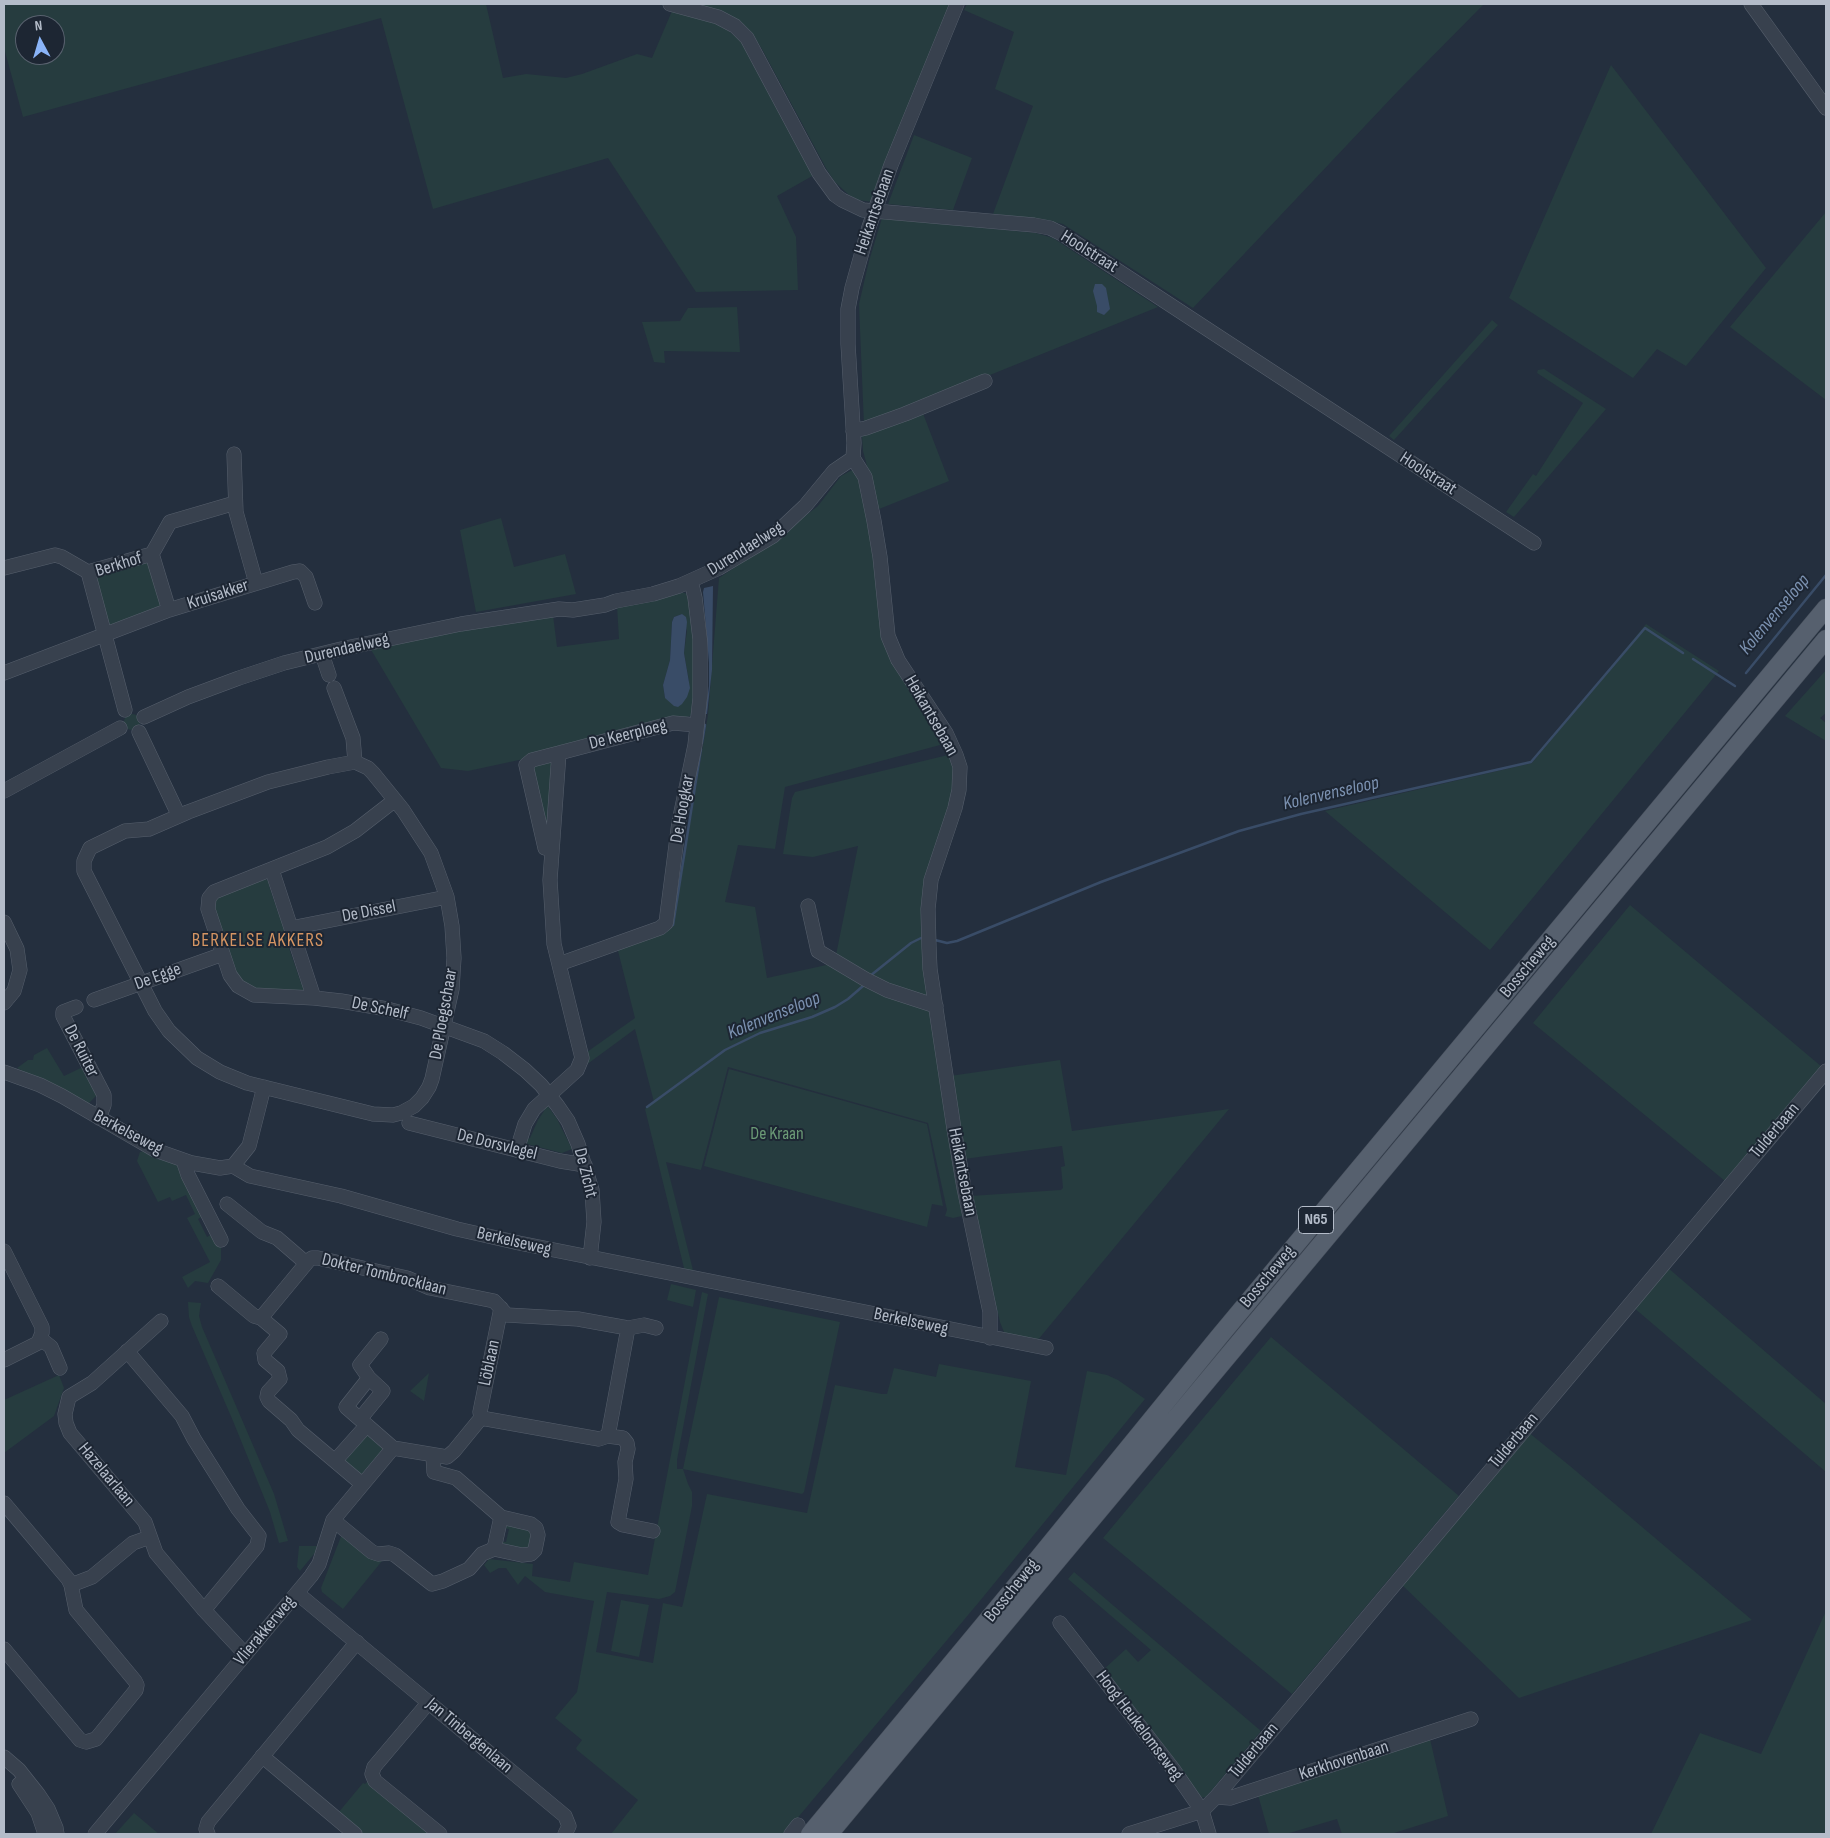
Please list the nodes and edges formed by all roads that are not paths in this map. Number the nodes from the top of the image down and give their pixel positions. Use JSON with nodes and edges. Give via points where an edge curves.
{"nodes":[{"id":1,"x":670,"y":4,"type":"edge"},
{"id":2,"x":957,"y":4,"type":"edge"},
{"id":3,"x":1751,"y":4,"type":"edge"},
{"id":4,"x":1826,"y":108,"type":"edge"},
{"id":5,"x":875,"y":210,"type":"junction"},
{"id":6,"x":985,"y":381,"type":"dead end"},
{"id":7,"x":853,"y":431,"type":"junction"},
{"id":8,"x":234,"y":454,"type":"dead end"},
{"id":9,"x":853,"y":458,"type":"junction"},
{"id":10,"x":235,"y":503,"type":"junction"},
{"id":11,"x":1534,"y":543,"type":"dead end"},
{"id":12,"x":152,"y":554,"type":"junction"},
{"id":13,"x":4,"y":568,"type":"edge"},
{"id":14,"x":88,"y":572,"type":"junction"},
{"id":15,"x":691,"y":581,"type":"junction"},
{"id":16,"x":256,"y":583,"type":"junction"},
{"id":17,"x":315,"y":603,"type":"dead end"},
{"id":18,"x":1826,"y":608,"type":"edge"},
{"id":19,"x":169,"y":610,"type":"junction"},
{"id":20,"x":104,"y":634,"type":"junction"},
{"id":21,"x":1826,"y":639,"type":"edge"},
{"id":22,"x":322,"y":654,"type":"junction"},
{"id":23,"x":4,"y":673,"type":"edge"},
{"id":24,"x":125,"y":710,"type":"junction"},
{"id":25,"x":144,"y":717,"type":"junction"},
{"id":26,"x":697,"y":725,"type":"junction"},
{"id":27,"x":120,"y":728,"type":"junction"},
{"id":28,"x":139,"y":732,"type":"junction"},
{"id":29,"x":559,"y":753,"type":"junction"},
{"id":30,"x":355,"y":762,"type":"junction"},
{"id":31,"x":4,"y":791,"type":"edge"},
{"id":32,"x":395,"y":800,"type":"junction"},
{"id":33,"x":179,"y":816,"type":"junction"},
{"id":34,"x":552,"y":849,"type":"junction"},
{"id":35,"x":272,"y":870,"type":"junction"},
{"id":36,"x":447,"y":897,"type":"junction"},
{"id":37,"x":808,"y":906,"type":"dead end"},
{"id":38,"x":4,"y":922,"type":"edge"},
{"id":39,"x":291,"y":928,"type":"junction"},
{"id":40,"x":223,"y":954,"type":"junction"},
{"id":41,"x":558,"y":964,"type":"junction"},
{"id":42,"x":140,"y":983,"type":"junction"},
{"id":43,"x":314,"y":998,"type":"junction"},
{"id":44,"x":94,"y":1000,"type":"dead end"},
{"id":45,"x":4,"y":1003,"type":"edge"},
{"id":46,"x":936,"y":1006,"type":"junction"},
{"id":47,"x":76,"y":1007,"type":"dead end"},
{"id":48,"x":444,"y":1026,"type":"junction"},
{"id":49,"x":1826,"y":1071,"type":"edge"},
{"id":50,"x":4,"y":1072,"type":"edge"},
{"id":51,"x":264,"y":1087,"type":"junction"},
{"id":52,"x":549,"y":1095,"type":"junction"},
{"id":53,"x":99,"y":1118,"type":"junction"},
{"id":54,"x":409,"y":1123,"type":"dead end"},
{"id":55,"x":517,"y":1150,"type":"junction"},
{"id":56,"x":183,"y":1160,"type":"junction"},
{"id":57,"x":585,"y":1165,"type":"junction"},
{"id":58,"x":234,"y":1166,"type":"junction"},
{"id":59,"x":227,"y":1204,"type":"dead end"},
{"id":60,"x":221,"y":1240,"type":"dead end"},
{"id":61,"x":4,"y":1251,"type":"edge"},
{"id":62,"x":590,"y":1258,"type":"junction"},
{"id":63,"x":306,"y":1263,"type":"junction"},
{"id":64,"x":218,"y":1286,"type":"dead end"},
{"id":65,"x":501,"y":1308,"type":"junction"},
{"id":66,"x":261,"y":1318,"type":"junction"},
{"id":67,"x":161,"y":1321,"type":"dead end"},
{"id":68,"x":628,"y":1328,"type":"junction"},
{"id":69,"x":656,"y":1328,"type":"dead end"},
{"id":70,"x":990,"y":1338,"type":"junction"},
{"id":71,"x":41,"y":1339,"type":"junction"},
{"id":72,"x":382,"y":1339,"type":"dead end"},
{"id":73,"x":1046,"y":1348,"type":"dead end"},
{"id":74,"x":127,"y":1351,"type":"junction"},
{"id":75,"x":4,"y":1360,"type":"edge"},
{"id":76,"x":60,"y":1368,"type":"dead end"},
{"id":77,"x":481,"y":1418,"type":"junction"},
{"id":78,"x":364,"y":1422,"type":"junction"},
{"id":79,"x":608,"y":1436,"type":"junction"},
{"id":80,"x":393,"y":1448,"type":"junction"},
{"id":81,"x":433,"y":1456,"type":"junction"},
{"id":82,"x":335,"y":1461,"type":"junction"},
{"id":83,"x":362,"y":1484,"type":"junction"},
{"id":84,"x":4,"y":1503,"type":"edge"},
{"id":85,"x":501,"y":1517,"type":"junction"},
{"id":86,"x":333,"y":1520,"type":"junction"},
{"id":87,"x":652,"y":1531,"type":"dead end"},
{"id":88,"x":150,"y":1537,"type":"junction"},
{"id":89,"x":494,"y":1549,"type":"junction"},
{"id":90,"x":71,"y":1585,"type":"junction"},
{"id":91,"x":298,"y":1593,"type":"junction"},
{"id":92,"x":204,"y":1610,"type":"junction"},
{"id":93,"x":1060,"y":1623,"type":"dead end"},
{"id":94,"x":357,"y":1642,"type":"junction"},
{"id":95,"x":4,"y":1649,"type":"edge"},
{"id":96,"x":245,"y":1654,"type":"junction"},
{"id":97,"x":429,"y":1702,"type":"junction"},
{"id":98,"x":1471,"y":1719,"type":"dead end"},
{"id":99,"x":262,"y":1756,"type":"junction"},
{"id":100,"x":5,"y":1760,"type":"edge"},
{"id":101,"x":1216,"y":1797,"type":"junction"},
{"id":102,"x":1202,"y":1810,"type":"junction"},
{"id":103,"x":799,"y":1831,"type":"edge"},
{"id":104,"x":45,"y":1834,"type":"edge"},
{"id":105,"x":57,"y":1834,"type":"edge"},
{"id":106,"x":95,"y":1834,"type":"edge"},
{"id":107,"x":208,"y":1834,"type":"edge"},
{"id":108,"x":355,"y":1834,"type":"edge"},
{"id":109,"x":440,"y":1834,"type":"edge"},
{"id":110,"x":565,"y":1834,"type":"edge"},
{"id":111,"x":830,"y":1834,"type":"edge"},
{"id":112,"x":1129,"y":1834,"type":"edge"},
{"id":113,"x":1210,"y":1834,"type":"edge"}],
"edges":[{"from":1,"to":5,"type":"street","name":"Hoolstraat","via":[[718,17],[735,26],[747,38],[835,195],[863,210]]},
{"from":2,"to":5,"type":"street","name":"Heikantsebaan"},
{"from":3,"to":4,"type":"street"},
{"from":5,"to":7,"type":"street","name":"Heikantsebaan","via":[[848,309]]},
{"from":5,"to":11,"type":"street","name":"Hoolstraat","via":[[1034,225],[1062,234]]},
{"from":6,"to":7,"type":"street","via":[[905,414]]},
{"from":7,"to":9,"type":"street","name":"Heikantsebaan"},
{"from":8,"to":10,"type":"street"},
{"from":9,"to":15,"type":"street","name":"Durendaelweg","via":[[834,470],[805,506],[773,536]]},
{"from":9,"to":46,"type":"street","name":"Heikantsebaan","via":[[866,478],[880,557],[890,645],[946,733],[960,767],[959,790],[931,880],[929,954]]},
{"from":10,"to":12,"type":"street","via":[[170,522]]},
{"from":10,"to":16,"type":"street"},
{"from":12,"to":14,"type":"street","name":"Berkhof"},
{"from":12,"to":19,"type":"street","name":"Berkhof"},
{"from":13,"to":14,"type":"street","via":[[55,555]]},
{"from":14,"to":20,"type":"street","name":"Berkhof"},
{"from":15,"to":22,"type":"street","name":"Durendaelweg","via":[[604,606],[559,609],[461,624]]},
{"from":15,"to":26,"type":"street","name":"De Hoogkar","via":[[700,646]]},
{"from":16,"to":17,"type":"street","name":"Kruisakker","via":[[300,571],[306,577]]},
{"from":16,"to":19,"type":"street","name":"Kruisakker"},
{"from":18,"to":103,"type":"main road","name":"Bosscheweg","number":"N65","via":[[1224,1330],[1016,1587]]},
{"from":19,"to":20,"type":"street","name":"Kruisakker"},
{"from":20,"to":23,"type":"street","name":"Kruisakker"},
{"from":20,"to":24,"type":"street"},
{"from":21,"to":111,"type":"main road","name":"Bosscheweg","number":"N65"},
{"from":22,"to":25,"type":"street","name":"Durendaelweg","via":[[239,678]]},
{"from":22,"to":30,"type":"street","via":[[353,738]]},
{"from":24,"to":25,"type":"street","via":[[135,709]]},
{"from":24,"to":27,"type":"street","via":[[120,716]]},
{"from":25,"to":28,"type":"street","via":[[144,727]]},
{"from":26,"to":29,"type":"street","name":"De Keerploeg","via":[[673,723]]},
{"from":26,"to":41,"type":"street","name":"De Hoogkar","via":[[679,822],[666,923],[660,928]]},
{"from":27,"to":28,"type":"street","via":[[127,734]]},
{"from":27,"to":31,"type":"street"},
{"from":28,"to":33,"type":"street"},
{"from":29,"to":34,"type":"street"},
{"from":29,"to":34,"type":"street","name":"De Keerploeg","via":[[532,760],[526,765],[545,848]]},
{"from":30,"to":32,"type":"street","name":"De Ploegschaar","via":[[368,768]]},
{"from":30,"to":33,"type":"street","name":"De Ploegschaar","via":[[268,782]]},
{"from":32,"to":35,"type":"street","via":[[327,847]]},
{"from":32,"to":36,"type":"street","name":"De Ploegschaar","via":[[431,854]]},
{"from":33,"to":42,"type":"street","name":"De Ploegschaar","via":[[149,829],[125,831],[98,843],[90,848],[84,861],[88,881]]},
{"from":34,"to":41,"type":"street","via":[[550,880]]},
{"from":35,"to":39,"type":"street"},
{"from":35,"to":40,"type":"street","name":"De Schelf","via":[[220,889],[209,898],[208,909]]},
{"from":36,"to":39,"type":"street","name":"De Dissel"},
{"from":36,"to":48,"type":"street","name":"De Ploegschaar","via":[[454,968]]},
{"from":37,"to":46,"type":"street","via":[[818,951],[887,990]]},
{"from":38,"to":45,"type":"street","via":[[17,948],[20,970],[14,991]]},
{"from":39,"to":43,"type":"street"},
{"from":40,"to":42,"type":"street","name":"De Egge"},
{"from":40,"to":43,"type":"street","name":"De Schelf","via":[[234,982],[249,993],[264,997]]},
{"from":41,"to":52,"type":"street","via":[[582,1058],[577,1070]]},
{"from":42,"to":44,"type":"street","name":"De Egge"},
{"from":42,"to":51,"type":"street","name":"De Ploegschaar","via":[[161,1020],[192,1054],[226,1075]]},
{"from":43,"to":48,"type":"street","name":"De Schelf","via":[[387,1008]]},
{"from":46,"to":70,"type":"street","name":"Heikantsebaan","via":[[964,1188],[990,1312]]},
{"from":47,"to":53,"type":"street","name":"De Ruiter","via":[[62,1012],[104,1095]]},
{"from":48,"to":51,"type":"street","name":"De Ploegschaar","via":[[429,1087],[414,1106],[401,1113],[382,1116]]},
{"from":48,"to":52,"type":"street","name":"De Zicht","via":[[484,1041],[503,1053]]},
{"from":49,"to":101,"type":"street","name":"Tulderbaan"},
{"from":50,"to":53,"type":"street","name":"Berkelseweg","via":[[40,1085]]},
{"from":51,"to":58,"type":"street","via":[[249,1146]]},
{"from":52,"to":55,"type":"street","via":[[539,1103],[525,1124]]},
{"from":52,"to":57,"type":"street","name":"De Zicht","via":[[568,1121]]},
{"from":53,"to":56,"type":"street","name":"Berkelseweg","via":[[155,1150]]},
{"from":54,"to":55,"type":"street","name":"De Dorsvlegel"},
{"from":55,"to":57,"type":"street","name":"De Dorsvlegel"},
{"from":56,"to":58,"type":"street","name":"Berkelseweg","via":[[213,1168]]},
{"from":56,"to":60,"type":"street"},
{"from":57,"to":62,"type":"street","name":"De Zicht","via":[[593,1208]]},
{"from":58,"to":62,"type":"street","name":"Berkelseweg","via":[[250,1176],[341,1196],[457,1229]]},
{"from":59,"to":63,"type":"street","via":[[262,1232],[277,1238]]},
{"from":61,"to":71,"type":"street","via":[[42,1327]]},
{"from":62,"to":70,"type":"street","name":"Berkelseweg"},
{"from":63,"to":65,"type":"street","name":"Dokter Tombrocklaan","via":[[312,1258],[346,1263],[407,1278],[430,1288],[494,1301]]},
{"from":63,"to":66,"type":"street","name":"Dokter Tombrocklaan"},
{"from":64,"to":66,"type":"street","via":[[254,1316]]},
{"from":65,"to":68,"type":"street","via":[[507,1315],[578,1319]]},
{"from":65,"to":77,"type":"street","name":"Löblaan"},
{"from":66,"to":82,"type":"street","via":[[280,1334],[264,1353],[265,1360],[278,1371],[280,1379],[268,1392],[269,1401]]},
{"from":67,"to":74,"type":"street","name":"Hazelaarlaan"},
{"from":68,"to":69,"type":"street"},
{"from":68,"to":79,"type":"street"},
{"from":70,"to":73,"type":"street","name":"Berkelseweg"},
{"from":71,"to":75,"type":"street"},
{"from":71,"to":76,"type":"street","via":[[50,1347]]},
{"from":72,"to":78,"type":"street","via":[[360,1365],[383,1390]]},
{"from":74,"to":88,"type":"street","name":"Hazelaarlaan","via":[[92,1384],[69,1397],[66,1423],[70,1433],[145,1522]]},
{"from":74,"to":92,"type":"street","via":[[182,1416],[238,1509],[259,1536],[257,1546]]},
{"from":77,"to":79,"type":"street","via":[[599,1439]]},
{"from":77,"to":81,"type":"street","via":[[447,1457]]},
{"from":78,"to":80,"type":"street"},
{"from":78,"to":82,"type":"street"},
{"from":79,"to":87,"type":"street","via":[[624,1438],[628,1449],[618,1522]]},
{"from":80,"to":81,"type":"street"},
{"from":80,"to":83,"type":"street","name":"Vlierakkerweg"},
{"from":81,"to":85,"type":"street","via":[[434,1472],[456,1478]]},
{"from":82,"to":83,"type":"street"},
{"from":83,"to":86,"type":"street","name":"Vlierakkerweg"},
{"from":84,"to":90,"type":"street"},
{"from":85,"to":89,"type":"street"},
{"from":85,"to":89,"type":"street","via":[[536,1528],[535,1550],[522,1555]]},
{"from":86,"to":89,"type":"street","via":[[372,1552],[396,1555],[432,1584],[469,1569],[482,1554]]},
{"from":86,"to":91,"type":"street","name":"Vlierakkerweg","via":[[319,1564]]},
{"from":88,"to":90,"type":"street","via":[[133,1543],[92,1577]]},
{"from":88,"to":92,"type":"street","name":"Hazelaarlaan","via":[[156,1553]]},
{"from":90,"to":95,"type":"street","via":[[76,1610],[137,1685],[96,1739],[80,1740]]},
{"from":91,"to":94,"type":"street","name":"Jan Tinbergenlaan"},
{"from":91,"to":96,"type":"street","name":"Vlierakkerweg"},
{"from":92,"to":96,"type":"street","name":"Hazelaarlaan"},
{"from":93,"to":102,"type":"street","name":"Hoog Heukelomseweg"},
{"from":94,"to":97,"type":"street","name":"Jan Tinbergenlaan"},
{"from":94,"to":99,"type":"street"},
{"from":96,"to":106,"type":"street","name":"Vlierakkerweg"},
{"from":97,"to":109,"type":"street","via":[[374,1767],[372,1774],[375,1780]]},
{"from":97,"to":110,"type":"street","name":"Jan Tinbergenlaan","via":[[565,1816],[569,1826]]},
{"from":98,"to":101,"type":"street","name":"Kerkhovenbaan","via":[[1230,1798]]},
{"from":99,"to":107,"type":"street","via":[[208,1822]]},
{"from":99,"to":108,"type":"street"},
{"from":100,"to":104,"type":"street","via":[[31,1800]]},
{"from":100,"to":105,"type":"street","via":[[38,1794],[48,1809]]},
{"from":101,"to":102,"type":"street","name":"Tulderbaan"},
{"from":102,"to":112,"type":"street"},
{"from":102,"to":113,"type":"street","name":"Hoog Heukelomseweg"}]}
